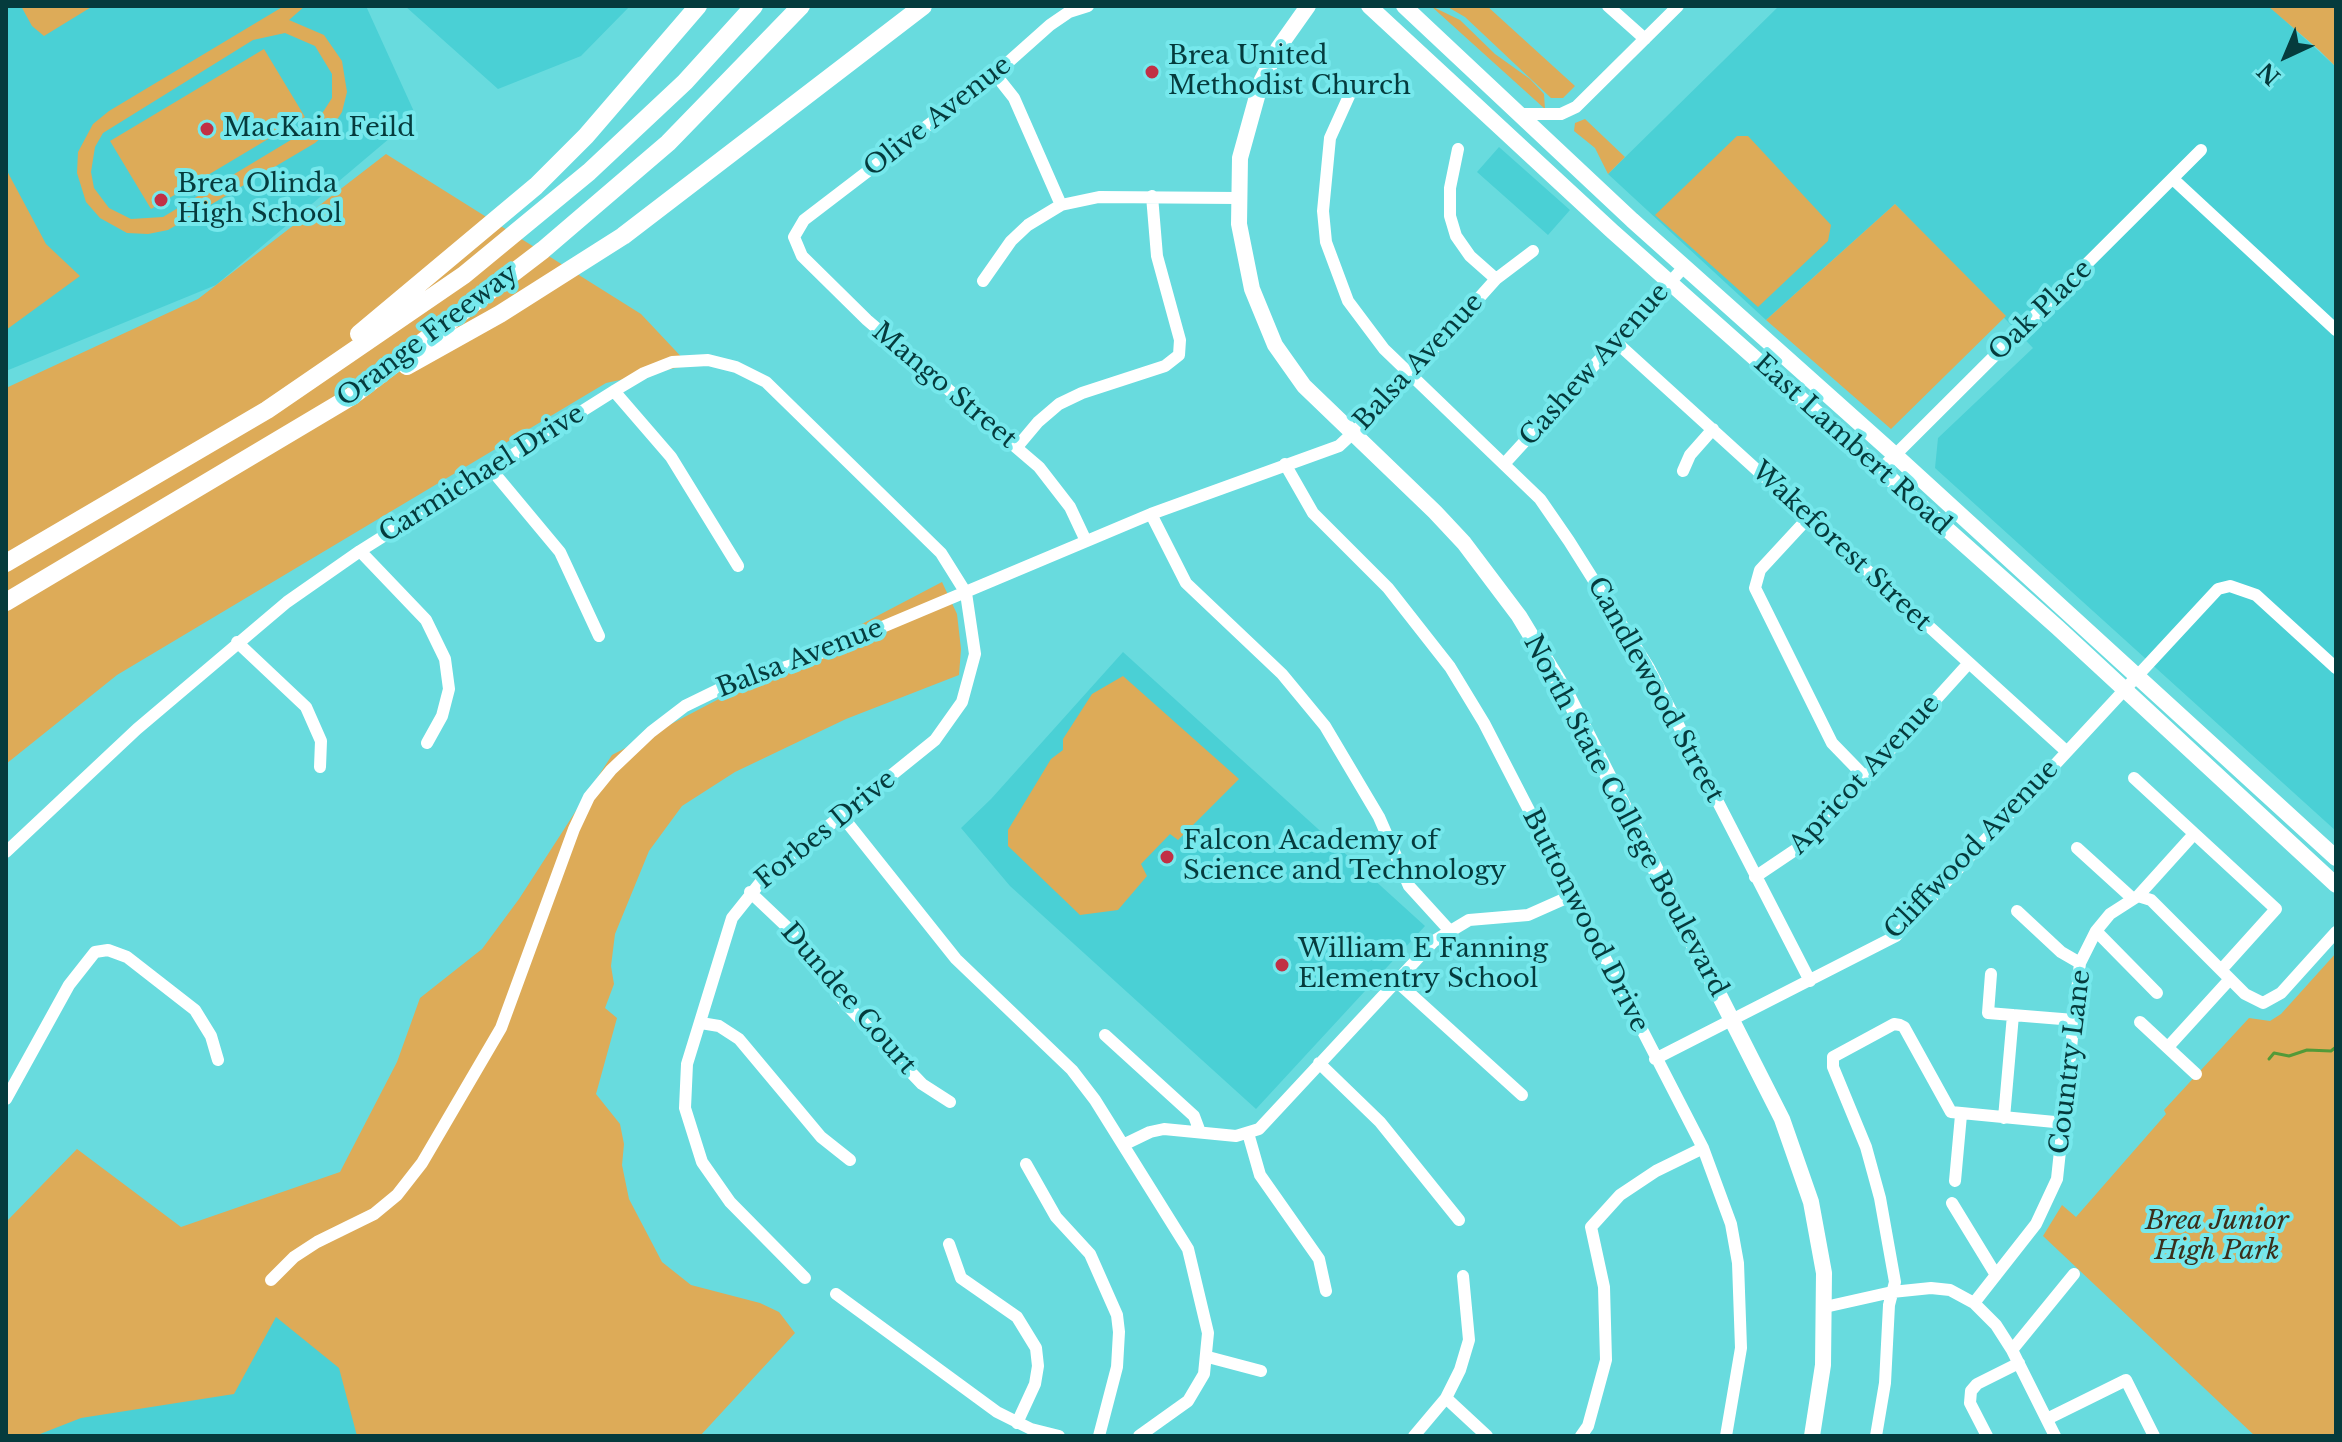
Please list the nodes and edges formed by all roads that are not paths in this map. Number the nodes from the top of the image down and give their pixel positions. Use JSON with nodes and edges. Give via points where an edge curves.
{"nodes":[{"id":1,"x":698,"y":6,"type":"edge"},
{"id":2,"x":752,"y":6,"type":"edge"},
{"id":3,"x":801,"y":6,"type":"edge"},
{"id":4,"x":923,"y":6,"type":"edge"},
{"id":5,"x":1088,"y":6,"type":"edge"},
{"id":6,"x":1308,"y":6,"type":"edge"},
{"id":7,"x":1369,"y":6,"type":"edge"},
{"id":8,"x":1404,"y":6,"type":"edge"},
{"id":9,"x":1608,"y":6,"type":"edge"},
{"id":10,"x":1678,"y":6,"type":"edge"},
{"id":11,"x":1645,"y":39,"type":"junction"},
{"id":12,"x":995,"y":74,"type":"junction"},
{"id":13,"x":1349,"y":96,"type":"dead end"},
{"id":14,"x":1521,"y":114,"type":"junction"},
{"id":15,"x":1458,"y":149,"type":"dead end"},
{"id":16,"x":2201,"y":150,"type":"dead end"},
{"id":17,"x":2173,"y":179,"type":"junction"},
{"id":18,"x":1152,"y":196,"type":"junction"},
{"id":19,"x":1237,"y":198,"type":"junction"},
{"id":20,"x":1061,"y":205,"type":"junction"},
{"id":21,"x":794,"y":237,"type":"joint"},
{"id":22,"x":1533,"y":251,"type":"dead end"},
{"id":23,"x":1684,"y":267,"type":"junction"},
{"id":24,"x":1496,"y":279,"type":"junction"},
{"id":25,"x":983,"y":281,"type":"dead end"},
{"id":26,"x":1670,"y":283,"type":"junction"},
{"id":27,"x":2336,"y":330,"type":"edge"},
{"id":28,"x":1616,"y":342,"type":"junction"},
{"id":29,"x":1411,"y":374,"type":"junction"},
{"id":30,"x":614,"y":391,"type":"junction"},
{"id":31,"x":352,"y":396,"type":"junction"},
{"id":32,"x":267,"y":410,"type":"junction"},
{"id":33,"x":1713,"y":429,"type":"junction"},
{"id":34,"x":1352,"y":434,"type":"junction"},
{"id":35,"x":1017,"y":447,"type":"junction"},
{"id":36,"x":1895,"y":455,"type":"junction"},
{"id":37,"x":1505,"y":463,"type":"junction"},
{"id":38,"x":1285,"y":464,"type":"junction"},
{"id":39,"x":490,"y":468,"type":"junction"},
{"id":40,"x":1880,"y":470,"type":"junction"},
{"id":41,"x":1683,"y":471,"type":"dead end"},
{"id":42,"x":1151,"y":514,"type":"junction"},
{"id":43,"x":1809,"y":517,"type":"junction"},
{"id":44,"x":1086,"y":541,"type":"junction"},
{"id":45,"x":360,"y":551,"type":"junction"},
{"id":46,"x":6,"y":563,"type":"edge"},
{"id":47,"x":738,"y":566,"type":"dead end"},
{"id":48,"x":966,"y":593,"type":"junction"},
{"id":49,"x":6,"y":602,"type":"edge"},
{"id":50,"x":599,"y":636,"type":"dead end"},
{"id":51,"x":237,"y":642,"type":"junction"},
{"id":52,"x":1968,"y":664,"type":"junction"},
{"id":53,"x":2336,"y":668,"type":"edge"},
{"id":54,"x":2137,"y":674,"type":"junction"},
{"id":55,"x":2123,"y":690,"type":"junction"},
{"id":56,"x":427,"y":743,"type":"dead end"},
{"id":57,"x":2066,"y":751,"type":"junction"},
{"id":58,"x":320,"y":767,"type":"dead end"},
{"id":59,"x":1866,"y":778,"type":"junction"},
{"id":60,"x":2134,"y":778,"type":"dead end"},
{"id":61,"x":842,"y":816,"type":"junction"},
{"id":62,"x":2194,"y":834,"type":"junction"},
{"id":63,"x":2077,"y":848,"type":"dead end"},
{"id":64,"x":6,"y":852,"type":"edge"},
{"id":65,"x":2336,"y":858,"type":"edge"},
{"id":66,"x":1755,"y":877,"type":"junction"},
{"id":67,"x":2336,"y":885,"type":"edge"},
{"id":68,"x":750,"y":892,"type":"junction"},
{"id":69,"x":1573,"y":895,"type":"junction"},
{"id":70,"x":2135,"y":897,"type":"junction"},
{"id":71,"x":2017,"y":911,"type":"dead end"},
{"id":72,"x":1450,"y":931,"type":"junction"},
{"id":73,"x":2096,"y":931,"type":"junction"},
{"id":74,"x":2336,"y":932,"type":"edge"},
{"id":75,"x":2080,"y":963,"type":"junction"},
{"id":76,"x":1991,"y":974,"type":"dead end"},
{"id":77,"x":2226,"y":975,"type":"junction"},
{"id":78,"x":1394,"y":979,"type":"junction"},
{"id":79,"x":1810,"y":981,"type":"junction"},
{"id":80,"x":2157,"y":993,"type":"dead end"},
{"id":81,"x":2013,"y":1015,"type":"junction"},
{"id":82,"x":2074,"y":1020,"type":"junction"},
{"id":83,"x":1733,"y":1021,"type":"junction"},
{"id":84,"x":2140,"y":1022,"type":"dead end"},
{"id":85,"x":701,"y":1023,"type":"junction"},
{"id":86,"x":1105,"y":1035,"type":"dead end"},
{"id":87,"x":2168,"y":1047,"type":"junction"},
{"id":88,"x":1655,"y":1059,"type":"junction"},
{"id":89,"x":218,"y":1060,"type":"dead end"},
{"id":90,"x":1319,"y":1063,"type":"junction"},
{"id":91,"x":2196,"y":1074,"type":"dead end"},
{"id":92,"x":1522,"y":1095,"type":"dead end"},
{"id":93,"x":6,"y":1098,"type":"edge"},
{"id":94,"x":950,"y":1102,"type":"dead end"},
{"id":95,"x":1961,"y":1115,"type":"junction"},
{"id":96,"x":2004,"y":1118,"type":"junction"},
{"id":97,"x":2065,"y":1123,"type":"junction"},
{"id":98,"x":1200,"y":1132,"type":"junction"},
{"id":99,"x":1248,"y":1133,"type":"junction"},
{"id":100,"x":1123,"y":1145,"type":"junction"},
{"id":101,"x":1703,"y":1148,"type":"junction"},
{"id":102,"x":850,"y":1160,"type":"dead end"},
{"id":103,"x":1026,"y":1164,"type":"dead end"},
{"id":104,"x":1955,"y":1181,"type":"dead end"},
{"id":105,"x":1952,"y":1203,"type":"dead end"},
{"id":106,"x":1459,"y":1220,"type":"dead end"},
{"id":107,"x":949,"y":1244,"type":"dead end"},
{"id":108,"x":2074,"y":1274,"type":"dead end"},
{"id":109,"x":1996,"y":1275,"type":"junction"},
{"id":110,"x":1463,"y":1276,"type":"dead end"},
{"id":111,"x":805,"y":1278,"type":"dead end"},
{"id":112,"x":271,"y":1280,"type":"dead end"},
{"id":113,"x":1326,"y":1291,"type":"dead end"},
{"id":114,"x":1892,"y":1292,"type":"junction"},
{"id":115,"x":836,"y":1294,"type":"dead end"},
{"id":116,"x":1974,"y":1303,"type":"junction"},
{"id":117,"x":1825,"y":1307,"type":"junction"},
{"id":118,"x":2012,"y":1350,"type":"junction"},
{"id":119,"x":1208,"y":1357,"type":"junction"},
{"id":120,"x":2019,"y":1363,"type":"junction"},
{"id":121,"x":1261,"y":1371,"type":"dead end"},
{"id":122,"x":1446,"y":1398,"type":"junction"},
{"id":123,"x":2047,"y":1419,"type":"junction"},
{"id":124,"x":1017,"y":1423,"type":"junction"},
{"id":125,"x":2051,"y":1434,"type":"edge"},
{"id":126,"x":1059,"y":1436,"type":"edge"},
{"id":127,"x":1099,"y":1436,"type":"edge"},
{"id":128,"x":1139,"y":1436,"type":"edge"},
{"id":129,"x":1414,"y":1436,"type":"edge"},
{"id":130,"x":1487,"y":1436,"type":"edge"},
{"id":131,"x":1581,"y":1436,"type":"edge"},
{"id":132,"x":1726,"y":1436,"type":"edge"},
{"id":133,"x":1812,"y":1436,"type":"edge"},
{"id":134,"x":1876,"y":1436,"type":"edge"},
{"id":135,"x":1987,"y":1436,"type":"edge"},
{"id":136,"x":2154,"y":1436,"type":"edge"}],
"edges":[{"from":1,"to":32,"type":"highway","via":[[536,186]]},
{"from":2,"to":32,"type":"highway","name":"Orange Freeway","via":[[685,82],[589,172],[464,275]]},
{"from":3,"to":31,"type":"highway","name":"Orange Freeway","via":[[668,143],[543,250]]},
{"from":4,"to":31,"type":"highway","via":[[623,236],[500,314]]},
{"from":5,"to":12,"type":"street","name":"Olive Avenue","via":[[1050,25]]},
{"from":6,"to":19,"type":"main road","name":"North State College Boulevard","via":[[1261,82],[1246,132]]},
{"from":7,"to":26,"type":"main road","name":"East Lambert Road"},
{"from":8,"to":14,"type":"main road","name":"East Lambert Road"},
{"from":9,"to":11,"type":"street"},
{"from":10,"to":11,"type":"street"},
{"from":11,"to":14,"type":"street","via":[[1576,107],[1561,114]]},
{"from":12,"to":20,"type":"street","via":[[1014,98]]},
{"from":12,"to":21,"type":"street","name":"Olive Avenue","via":[[804,220]]},
{"from":13,"to":29,"type":"street","name":"Candlewood Street","via":[[1326,159],[1326,242],[1348,301],[1384,349]]},
{"from":14,"to":23,"type":"main road","name":"East Lambert Road"},
{"from":15,"to":24,"type":"street","via":[[1450,216],[1470,256]]},
{"from":16,"to":17,"type":"street","name":"Oak Place"},
{"from":17,"to":27,"type":"street"},
{"from":17,"to":36,"type":"street","name":"Oak Place"},
{"from":18,"to":19,"type":"street"},
{"from":18,"to":20,"type":"street","via":[[1099,197]]},
{"from":18,"to":35,"type":"street","via":[[1157,256],[1180,340],[1179,355],[1165,366],[1059,404]]},
{"from":19,"to":34,"type":"main road","name":"North State College Boulevard","via":[[1252,289],[1275,345],[1304,386]]},
{"from":20,"to":25,"type":"street","via":[[1011,241]]},
{"from":21,"to":35,"type":"street","name":"Mango Street","via":[[802,256],[867,320]]},
{"from":22,"to":24,"type":"street","name":"Balsa Avenue"},
{"from":23,"to":26,"type":"street","name":"Cashew Avenue"},
{"from":23,"to":36,"type":"main road","name":"East Lambert Road"},
{"from":24,"to":29,"type":"street","name":"Balsa Avenue"},
{"from":26,"to":28,"type":"street","name":"Cashew Avenue"},
{"from":26,"to":40,"type":"main road","name":"East Lambert Road"},
{"from":28,"to":33,"type":"street","name":"Wakeforest Street"},
{"from":28,"to":37,"type":"street","name":"Cashew Avenue"},
{"from":29,"to":34,"type":"street","name":"Balsa Avenue"},
{"from":29,"to":37,"type":"street","name":"Candlewood Street"},
{"from":30,"to":39,"type":"street","name":"Carmichael Drive"},
{"from":30,"to":47,"type":"street","via":[[671,457]]},
{"from":30,"to":48,"type":"street","name":"Carmichael Drive","via":[[672,362],[708,360],[766,382],[924,534]]},
{"from":31,"to":49,"type":"highway","name":"Orange Freeway"},
{"from":32,"to":46,"type":"highway","name":"Orange Freeway"},
{"from":33,"to":41,"type":"street"},
{"from":33,"to":43,"type":"street","name":"Wakeforest Street"},
{"from":34,"to":38,"type":"street","name":"Balsa Avenue","via":[[1339,446]]},
{"from":34,"to":83,"type":"main road","name":"North State College Boulevard","via":[[1455,533],[1519,616],[1568,697]]},
{"from":35,"to":44,"type":"street","name":"Mango Street","via":[[1054,483]]},
{"from":36,"to":40,"type":"street","name":"Oak Place"},
{"from":36,"to":54,"type":"main road","name":"East Lambert Road"},
{"from":37,"to":66,"type":"street","name":"Candlewood Street","via":[[1540,499],[1609,601],[1649,668]]},
{"from":38,"to":42,"type":"street","name":"Balsa Avenue"},
{"from":38,"to":69,"type":"street","name":"Buttonwood Drive","via":[[1313,513],[1388,588],[1450,667]]},
{"from":39,"to":45,"type":"street","name":"Carmichael Drive"},
{"from":39,"to":50,"type":"street","via":[[560,552]]},
{"from":40,"to":55,"type":"main road","name":"East Lambert Road"},
{"from":42,"to":44,"type":"street","name":"Balsa Avenue"},
{"from":42,"to":72,"type":"street","via":[[1186,583],[1282,674],[1325,726],[1379,817],[1409,886]]},
{"from":43,"to":52,"type":"street","name":"Wakeforest Street"},
{"from":43,"to":59,"type":"street","via":[[1760,570],[1755,588],[1832,743]]},
{"from":44,"to":48,"type":"street","name":"Balsa Avenue"},
{"from":45,"to":51,"type":"street","name":"Carmichael Drive"},
{"from":45,"to":56,"type":"street","via":[[426,620],[445,659],[449,689]]},
{"from":48,"to":61,"type":"street","name":"Forbes Drive","via":[[975,654],[962,702],[935,740]]},
{"from":48,"to":112,"type":"street","name":"Balsa Avenue","via":[[685,706],[611,770],[589,797],[574,829],[501,1028],[422,1163],[374,1214],[305,1249]]},
{"from":51,"to":58,"type":"street","via":[[306,707],[321,741]]},
{"from":51,"to":64,"type":"street","name":"Carmichael Drive"},
{"from":52,"to":57,"type":"street","name":"Wakeforest Street"},
{"from":52,"to":59,"type":"street","name":"Apricot Avenue"},
{"from":53,"to":54,"type":"street","name":"Cliffwood Avenue","via":[[2256,595],[2230,586],[2208,596]]},
{"from":54,"to":55,"type":"street","name":"Cliffwood Avenue"},
{"from":54,"to":65,"type":"main road","name":"East Lambert Road"},
{"from":55,"to":57,"type":"street","name":"Cliffwood Avenue"},
{"from":55,"to":67,"type":"main road","name":"East Lambert Road"},
{"from":57,"to":79,"type":"street","name":"Cliffwood Avenue","via":[[1906,927]]},
{"from":59,"to":66,"type":"street","name":"Apricot Avenue","via":[[1807,842]]},
{"from":60,"to":62,"type":"street"},
{"from":61,"to":68,"type":"street","name":"Forbes Drive"},
{"from":61,"to":100,"type":"street","via":[[956,959],[1072,1070]]},
{"from":62,"to":70,"type":"street","name":"Country Lane"},
{"from":62,"to":77,"type":"street","via":[[2276,909]]},
{"from":63,"to":70,"type":"street"},
{"from":66,"to":79,"type":"street","name":"Candlewood Street"},
{"from":68,"to":85,"type":"street","name":"Forbes Drive","via":[[732,918]]},
{"from":68,"to":94,"type":"street","name":"Dundee Court","via":[[788,928],[846,1004],[922,1084]]},
{"from":69,"to":72,"type":"street","via":[[1528,915],[1488,916]]},
{"from":69,"to":88,"type":"street","name":"Buttonwood Drive"},
{"from":70,"to":73,"type":"street","name":"Country Lane"},
{"from":70,"to":77,"type":"street","via":[[2151,900]]},
{"from":71,"to":75,"type":"street"},
{"from":72,"to":78,"type":"street"},
{"from":73,"to":75,"type":"street","name":"Country Lane"},
{"from":73,"to":80,"type":"street"},
{"from":74,"to":77,"type":"street","via":[[2273,1000],[2254,1000]]},
{"from":75,"to":82,"type":"street","name":"Country Lane"},
{"from":76,"to":81,"type":"street","via":[[1988,1013]]},
{"from":77,"to":87,"type":"street"},
{"from":78,"to":90,"type":"street"},
{"from":78,"to":92,"type":"street"},
{"from":79,"to":83,"type":"street","name":"Cliffwood Avenue"},
{"from":81,"to":82,"type":"street"},
{"from":81,"to":96,"type":"street"},
{"from":82,"to":97,"type":"street","name":"Country Lane"},
{"from":83,"to":88,"type":"street","name":"Cliffwood Avenue"},
{"from":83,"to":117,"type":"main road","name":"North State College Boulevard","via":[[1799,1163],[1824,1273]]},
{"from":84,"to":87,"type":"street"},
{"from":85,"to":102,"type":"street","via":[[719,1026],[739,1039],[821,1137]]},
{"from":85,"to":111,"type":"street","name":"Forbes Drive","via":[[684,1086],[691,1135],[702,1162],[730,1202]]},
{"from":86,"to":98,"type":"street","via":[[1194,1116]]},
{"from":87,"to":91,"type":"street"},
{"from":88,"to":101,"type":"street","name":"Buttonwood Drive"},
{"from":89,"to":93,"type":"street","via":[[195,1010],[127,957],[95,952],[69,985]]},
{"from":90,"to":99,"type":"street","via":[[1267,1122]]},
{"from":90,"to":106,"type":"street","via":[[1380,1122]]},
{"from":95,"to":96,"type":"street"},
{"from":95,"to":104,"type":"street"},
{"from":95,"to":114,"type":"street","via":[[1945,1106],[1904,1027],[1894,1024],[1833,1057],[1880,1198],[1895,1282]]},
{"from":96,"to":97,"type":"street"},
{"from":97,"to":109,"type":"street","name":"Country Lane","via":[[2048,1203]]},
{"from":98,"to":99,"type":"street"},
{"from":98,"to":100,"type":"street","via":[[1164,1129]]},
{"from":99,"to":113,"type":"street","via":[[1260,1175],[1319,1259]]},
{"from":100,"to":119,"type":"street","via":[[1188,1249],[1205,1308]]},
{"from":101,"to":131,"type":"street","via":[[1620,1195],[1591,1227],[1604,1287],[1606,1360]]},
{"from":101,"to":132,"type":"street","name":"Buttonwood Drive","via":[[1731,1224],[1740,1289],[1741,1348]]},
{"from":103,"to":127,"type":"street","via":[[1056,1217],[1090,1254],[1117,1315],[1117,1367]]},
{"from":105,"to":109,"type":"street"},
{"from":107,"to":124,"type":"street","via":[[961,1278],[1017,1317],[1036,1348],[1035,1384]]},
{"from":108,"to":118,"type":"street"},
{"from":109,"to":116,"type":"street","name":"Country Lane"},
{"from":110,"to":122,"type":"street","via":[[1469,1340]]},
{"from":114,"to":116,"type":"street","via":[[1950,1290]]},
{"from":114,"to":117,"type":"street"},
{"from":114,"to":134,"type":"street"},
{"from":115,"to":124,"type":"street"},
{"from":116,"to":118,"type":"street"},
{"from":117,"to":133,"type":"main road","name":"North State College Boulevard"},
{"from":118,"to":120,"type":"street"},
{"from":119,"to":121,"type":"street"},
{"from":119,"to":128,"type":"street","via":[[1188,1401]]},
{"from":120,"to":123,"type":"street"},
{"from":120,"to":135,"type":"street","via":[[1971,1391],[1970,1403]]},
{"from":122,"to":129,"type":"street"},
{"from":122,"to":130,"type":"street"},
{"from":123,"to":125,"type":"street"},
{"from":123,"to":136,"type":"street","via":[[2126,1380]]},
{"from":124,"to":126,"type":"street"}]}
